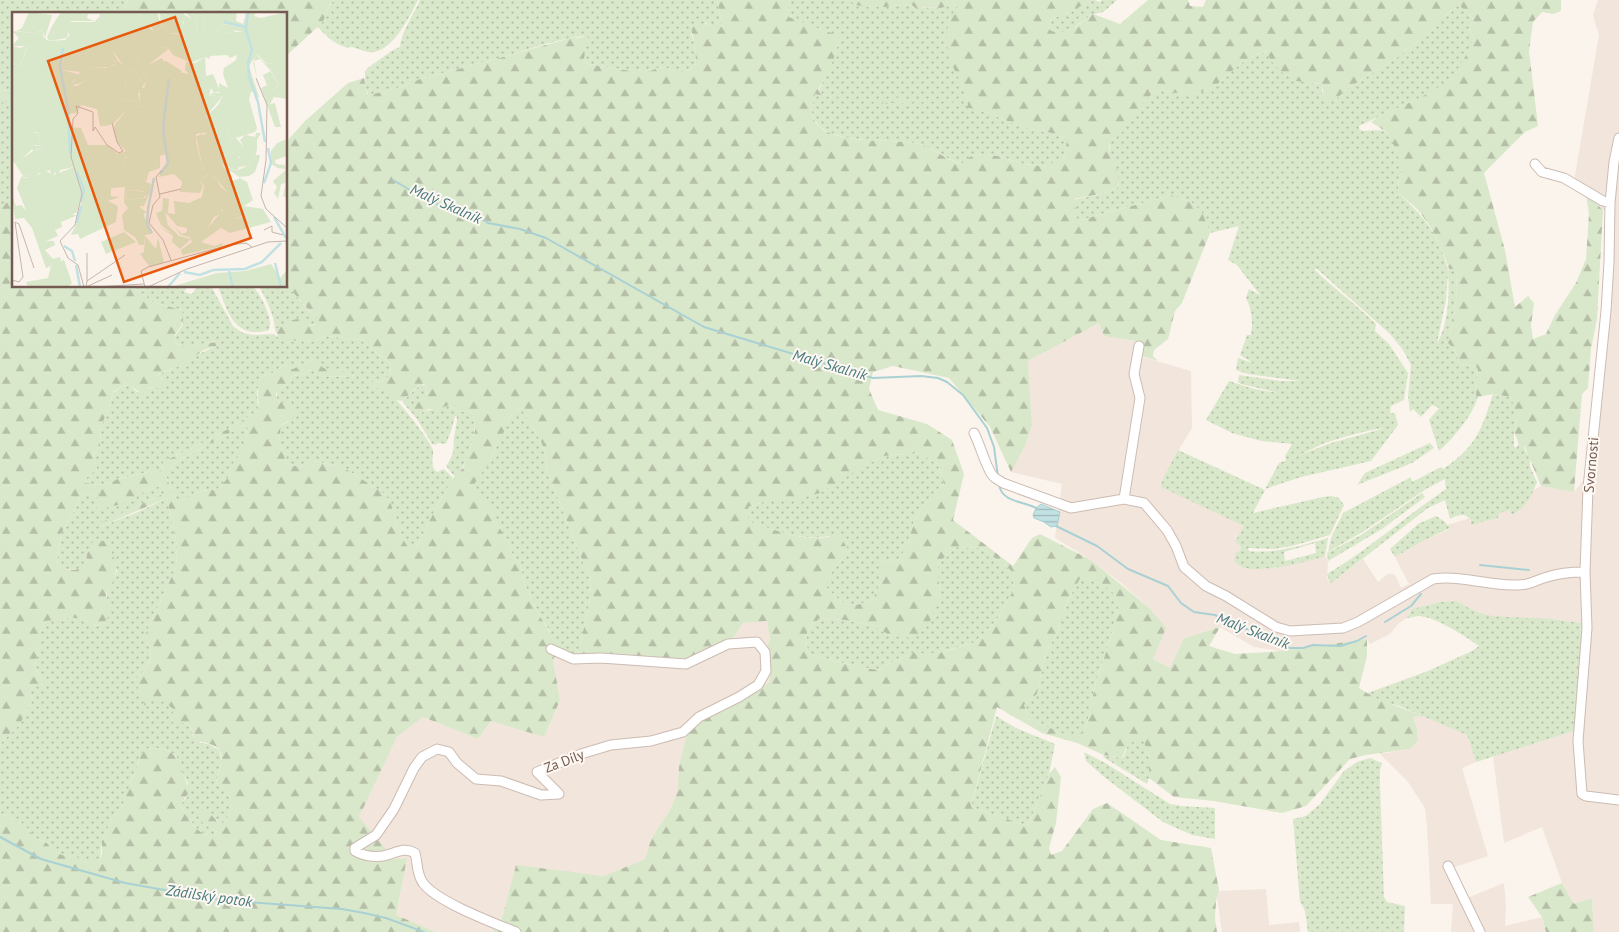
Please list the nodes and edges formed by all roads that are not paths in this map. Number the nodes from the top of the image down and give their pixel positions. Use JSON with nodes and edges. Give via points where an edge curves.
{"nodes":[{"id":1,"x":1619,"y":138,"type":"edge"},
{"id":2,"x":1535,"y":164,"type":"dead end"},
{"id":3,"x":1610,"y":203,"type":"junction"},
{"id":4,"x":1139,"y":346,"type":"dead end"},
{"id":5,"x":974,"y":433,"type":"dead end"},
{"id":6,"x":1124,"y":499,"type":"junction"},
{"id":7,"x":1585,"y":572,"type":"junction"},
{"id":8,"x":552,"y":649,"type":"dead end"},
{"id":9,"x":1619,"y":800,"type":"edge"},
{"id":10,"x":1448,"y":866,"type":"dead end"},
{"id":11,"x":516,"y":932,"type":"edge"},
{"id":12,"x":1480,"y":932,"type":"edge"}],
"edges":[{"from":1,"to":3,"type":"street","name":"Svornosti"},
{"from":2,"to":3,"type":"street","via":[[1542,172],[1564,178]]},
{"from":3,"to":7,"type":"street","name":"Svornosti","via":[[1606,311],[1588,488]]},
{"from":4,"to":6,"type":"street","via":[[1134,374],[1140,398]]},
{"from":5,"to":6,"type":"street","via":[[990,473],[1003,483],[1071,508]]},
{"from":6,"to":7,"type":"street","via":[[1144,503],[1150,508],[1176,546],[1184,567],[1206,586],[1276,627],[1290,631],[1343,628],[1433,579],[1447,577],[1512,586]]},
{"from":7,"to":9,"type":"street","name":"Svornosti","via":[[1587,628],[1578,741],[1582,794]]},
{"from":8,"to":11,"type":"street","name":"Za Díly","via":[[573,659],[686,664],[728,644],[757,642],[765,652],[766,671],[758,686],[699,717],[683,732],[581,754],[537,772],[559,794],[541,795],[501,781],[476,779],[449,752],[437,749],[422,757],[376,835],[359,844],[355,851],[370,856],[409,850],[415,853],[417,872],[424,884],[440,897]]},
{"from":10,"to":12,"type":"street"}]}
